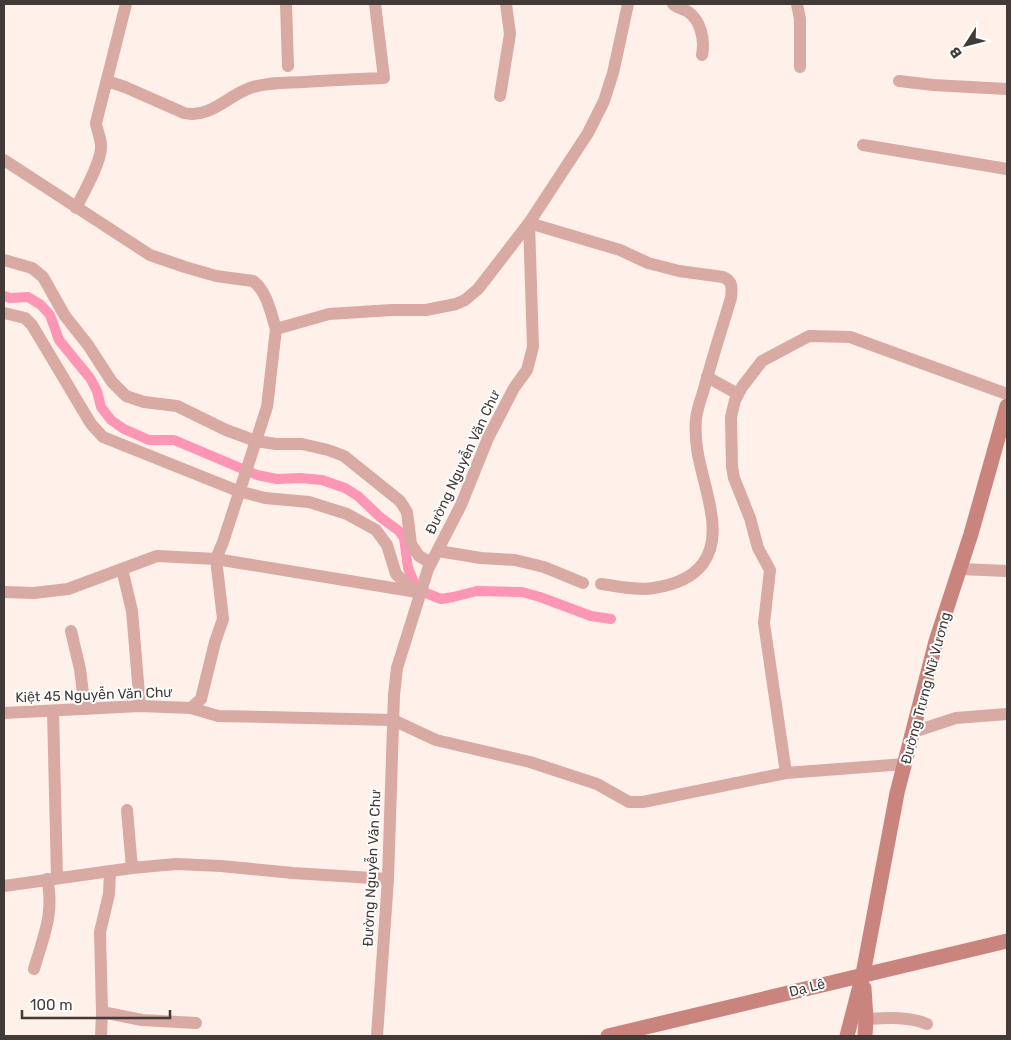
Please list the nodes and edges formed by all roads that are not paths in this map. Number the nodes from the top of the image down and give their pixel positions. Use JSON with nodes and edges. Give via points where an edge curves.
{"nodes":[{"id":1,"x":126,"y":4,"type":"edge"},
{"id":2,"x":286,"y":4,"type":"edge"},
{"id":3,"x":375,"y":4,"type":"edge"},
{"id":4,"x":506,"y":4,"type":"edge"},
{"id":5,"x":628,"y":4,"type":"edge"},
{"id":6,"x":673,"y":4,"type":"edge"},
{"id":7,"x":797,"y":4,"type":"edge"},
{"id":8,"x":702,"y":55,"type":"dead end"},
{"id":9,"x":288,"y":66,"type":"dead end"},
{"id":10,"x":800,"y":67,"type":"dead end"},
{"id":11,"x":106,"y":81,"type":"junction"},
{"id":12,"x":899,"y":81,"type":"dead end"},
{"id":13,"x":1007,"y":89,"type":"edge"},
{"id":14,"x":500,"y":96,"type":"dead end"},
{"id":15,"x":863,"y":145,"type":"dead end"},
{"id":16,"x":4,"y":160,"type":"edge"},
{"id":17,"x":1007,"y":169,"type":"edge"},
{"id":18,"x":76,"y":208,"type":"junction"},
{"id":19,"x":530,"y":223,"type":"junction"},
{"id":20,"x":4,"y":260,"type":"edge"},
{"id":21,"x":4,"y":313,"type":"edge"},
{"id":22,"x":276,"y":329,"type":"junction"},
{"id":23,"x":711,"y":379,"type":"junction"},
{"id":24,"x":735,"y":392,"type":"junction"},
{"id":25,"x":1007,"y":394,"type":"edge"},
{"id":26,"x":1007,"y":406,"type":"edge"},
{"id":27,"x":256,"y":442,"type":"junction"},
{"id":28,"x":239,"y":490,"type":"junction"},
{"id":29,"x":438,"y":551,"type":"junction"},
{"id":30,"x":216,"y":559,"type":"junction"},
{"id":31,"x":429,"y":566,"type":"junction"},
{"id":32,"x":122,"y":569,"type":"junction"},
{"id":33,"x":960,"y":570,"type":"junction"},
{"id":34,"x":1007,"y":571,"type":"edge"},
{"id":35,"x":584,"y":582,"type":"dead end"},
{"id":36,"x":602,"y":584,"type":"dead end"},
{"id":37,"x":421,"y":589,"type":"junction"},
{"id":38,"x":4,"y":592,"type":"edge"},
{"id":39,"x":71,"y":631,"type":"dead end"},
{"id":40,"x":140,"y":706,"type":"junction"},
{"id":41,"x":191,"y":708,"type":"junction"},
{"id":42,"x":85,"y":709,"type":"junction"},
{"id":43,"x":53,"y":710,"type":"junction"},
{"id":44,"x":4,"y":713,"type":"edge"},
{"id":45,"x":1007,"y":714,"type":"edge"},
{"id":46,"x":393,"y":720,"type":"junction"},
{"id":47,"x":913,"y":732,"type":"junction"},
{"id":48,"x":905,"y":764,"type":"junction"},
{"id":49,"x":786,"y":773,"type":"junction"},
{"id":50,"x":127,"y":810,"type":"dead end"},
{"id":51,"x":132,"y":868,"type":"junction"},
{"id":52,"x":110,"y":872,"type":"junction"},
{"id":53,"x":52,"y":879,"type":"junction"},
{"id":54,"x":388,"y":879,"type":"junction"},
{"id":55,"x":4,"y":886,"type":"edge"},
{"id":56,"x":1007,"y":940,"type":"edge"},
{"id":57,"x":34,"y":969,"type":"dead end"},
{"id":58,"x":863,"y":974,"type":"junction"},
{"id":59,"x":102,"y":1012,"type":"junction"},
{"id":60,"x":866,"y":1019,"type":"junction"},
{"id":61,"x":196,"y":1023,"type":"dead end"},
{"id":62,"x":927,"y":1024,"type":"dead end"},
{"id":63,"x":101,"y":1036,"type":"edge"},
{"id":64,"x":377,"y":1036,"type":"edge"},
{"id":65,"x":608,"y":1036,"type":"edge"},
{"id":66,"x":847,"y":1036,"type":"edge"},
{"id":67,"x":864,"y":1036,"type":"edge"}],
"edges":[{"from":1,"to":11,"type":"street"},
{"from":2,"to":9,"type":"street"},
{"from":3,"to":11,"type":"street","via":[[384,78],[258,86],[242,91],[205,113],[192,114]]},
{"from":4,"to":14,"type":"street","via":[[510,34]]},
{"from":5,"to":19,"type":"street","via":[[604,101],[588,133]]},
{"from":6,"to":8,"type":"street","via":[[688,12],[698,26],[704,40]]},
{"from":7,"to":10,"type":"street"},
{"from":11,"to":18,"type":"street","via":[[96,123],[101,151]]},
{"from":12,"to":13,"type":"street"},
{"from":15,"to":17,"type":"street"},
{"from":16,"to":18,"type":"street"},
{"from":18,"to":22,"type":"street","via":[[150,255],[216,276],[253,281],[261,288]]},
{"from":19,"to":22,"type":"street","via":[[478,289],[456,304],[426,310],[329,314]]},
{"from":19,"to":23,"type":"street","via":[[620,250],[648,263],[728,279],[731,298]]},
{"from":19,"to":29,"type":"street","name":"Đường Nguyễn Văn Chư","via":[[533,347],[527,370],[488,438]]},
{"from":20,"to":27,"type":"street","via":[[32,268],[43,277],[65,316],[112,382],[126,396],[177,406]]},
{"from":21,"to":28,"type":"street","via":[[24,318],[32,325],[91,424],[103,437]]},
{"from":22,"to":27,"type":"street","via":[[266,407]]},
{"from":23,"to":24,"type":"street"},
{"from":23,"to":36,"type":"street","via":[[696,418],[696,454],[713,524],[712,544],[705,561],[692,575],[654,588]]},
{"from":24,"to":25,"type":"street","via":[[762,360],[809,336],[850,337]]},
{"from":24,"to":49,"type":"street","via":[[730,425],[732,467],[758,548],[770,570],[764,623]]},
{"from":26,"to":33,"type":"street","name":"Đường Trưng Nữ Vương"},
{"from":27,"to":28,"type":"street"},
{"from":27,"to":31,"type":"street","via":[[309,446],[336,452],[351,461],[400,501],[407,512],[411,544]]},
{"from":28,"to":30,"type":"street"},
{"from":28,"to":37,"type":"street","via":[[264,498],[308,502],[347,514],[376,530],[396,574],[408,585]]},
{"from":29,"to":31,"type":"street","name":"Đường Nguyễn Văn Chư"},
{"from":29,"to":35,"type":"street","via":[[523,562]]},
{"from":30,"to":32,"type":"street","via":[[157,556]]},
{"from":30,"to":37,"type":"street"},
{"from":30,"to":41,"type":"street","via":[[223,619],[214,642],[201,699]]},
{"from":31,"to":37,"type":"street","name":"Đường Nguyễn Văn Chư"},
{"from":32,"to":38,"type":"street","via":[[68,589],[34,594]]},
{"from":32,"to":40,"type":"street","via":[[132,611]]},
{"from":33,"to":34,"type":"street"},
{"from":33,"to":47,"type":"street","name":"Đường Trưng Nữ Vương","via":[[936,641]]},
{"from":37,"to":46,"type":"street","name":"Đường Nguyễn Văn Chư","via":[[397,668]]},
{"from":39,"to":42,"type":"street"},
{"from":40,"to":41,"type":"street","name":"Kiệt 45 Nguyễn Văn Chư"},
{"from":40,"to":42,"type":"street","name":"Kiệt 45 Nguyễn Văn Chư"},
{"from":41,"to":46,"type":"street","name":"Kiệt 45 Nguyễn Văn Chư","via":[[218,716]]},
{"from":42,"to":43,"type":"street","name":"Kiệt 45 Nguyễn Văn Chư"},
{"from":43,"to":44,"type":"street","name":"Kiệt 45 Nguyễn Văn Chư"},
{"from":43,"to":53,"type":"street"},
{"from":45,"to":47,"type":"street","via":[[956,718]]},
{"from":46,"to":49,"type":"street","via":[[436,740],[530,762],[597,784],[629,802],[643,802]]},
{"from":46,"to":54,"type":"street","name":"Đường Nguyễn Văn Chư"},
{"from":47,"to":48,"type":"street","name":"Đường Trưng Nữ Vương"},
{"from":48,"to":49,"type":"street"},
{"from":48,"to":58,"type":"street","name":"Đường Trưng Nữ Vương"},
{"from":50,"to":51,"type":"street"},
{"from":51,"to":52,"type":"street"},
{"from":51,"to":54,"type":"street","via":[[203,865]]},
{"from":52,"to":53,"type":"street"},
{"from":52,"to":59,"type":"street","via":[[109,894],[100,932]]},
{"from":53,"to":55,"type":"street"},
{"from":53,"to":57,"type":"street","via":[[50,911]]},
{"from":54,"to":64,"type":"street","name":"Đường Nguyễn Văn Chư"},
{"from":56,"to":58,"type":"street","name":"Dạ Lê"},
{"from":58,"to":60,"type":"street"},
{"from":58,"to":65,"type":"street","name":"Dạ Lê"},
{"from":58,"to":66,"type":"street"},
{"from":59,"to":61,"type":"street","via":[[142,1020]]},
{"from":59,"to":63,"type":"street"},
{"from":60,"to":62,"type":"street","via":[[898,1018]]},
{"from":60,"to":67,"type":"street"}]}
